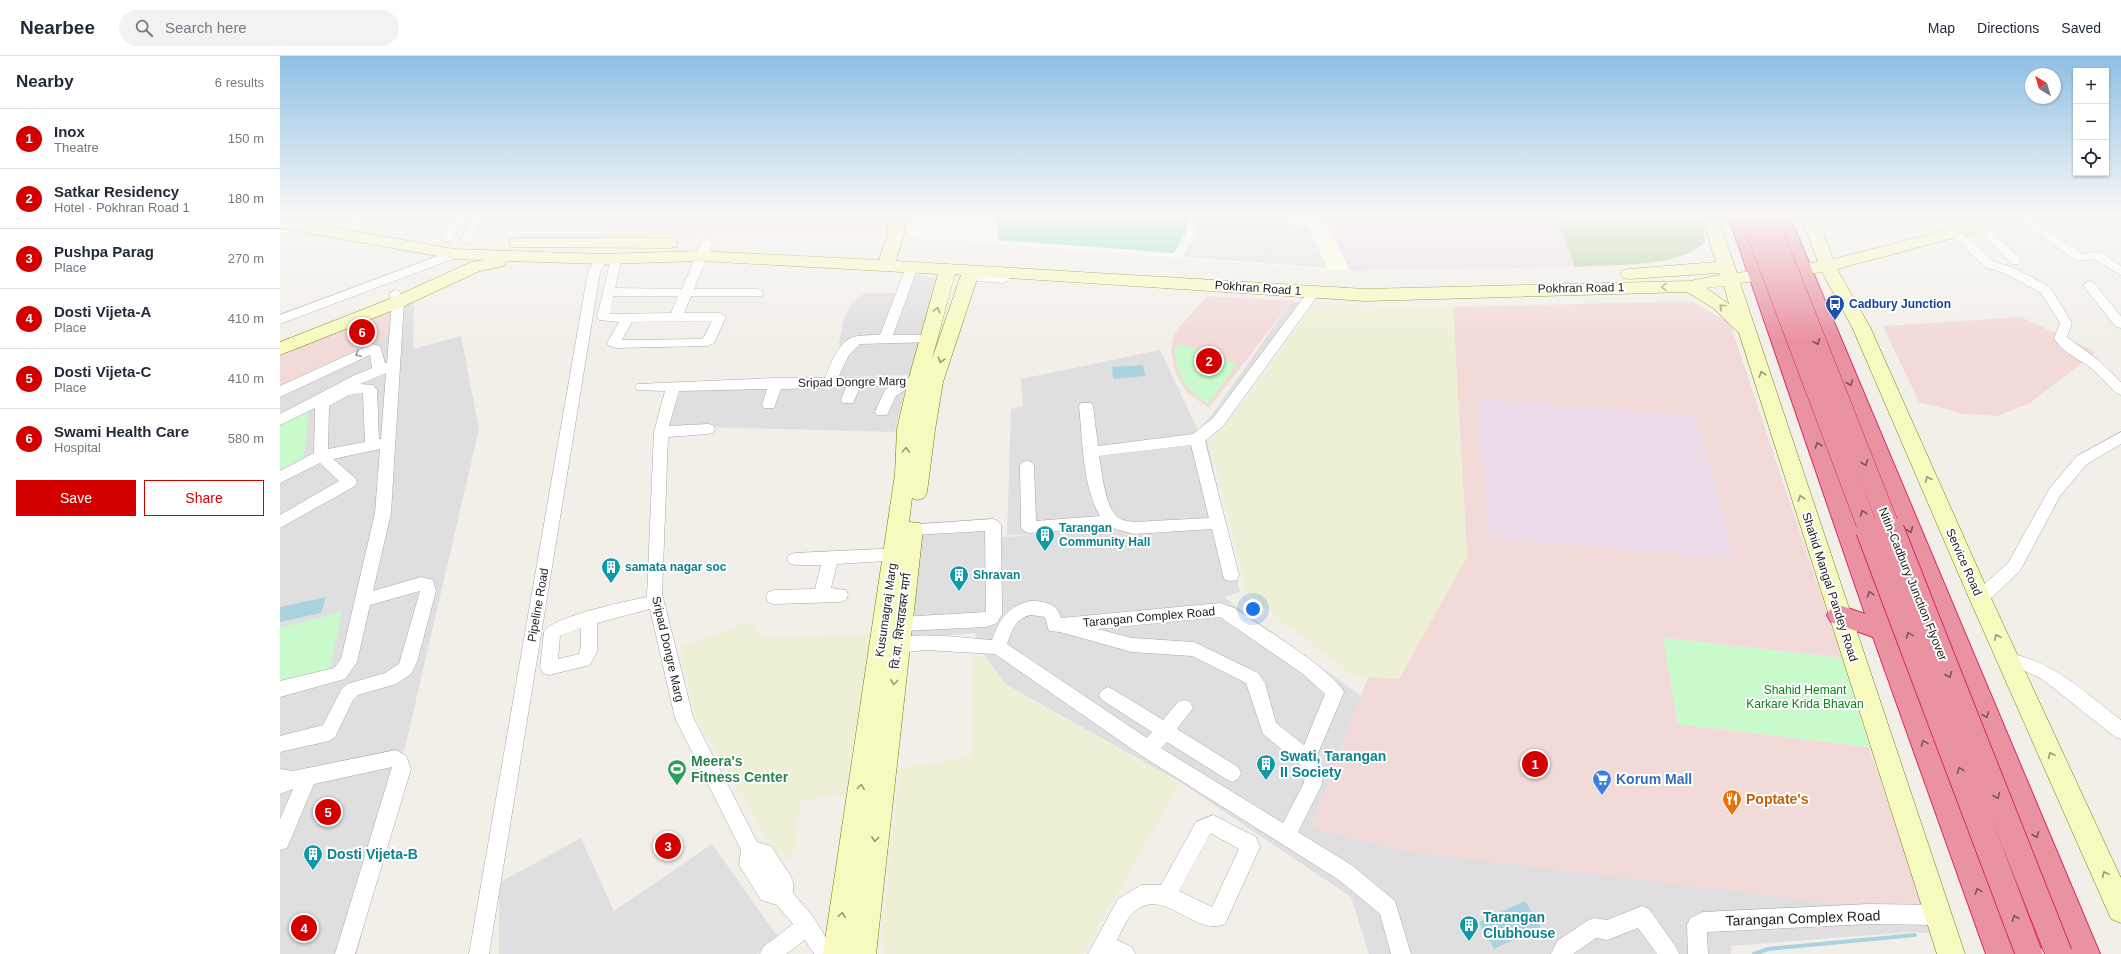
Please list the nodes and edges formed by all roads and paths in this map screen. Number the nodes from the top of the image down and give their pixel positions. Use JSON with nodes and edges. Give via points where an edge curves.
{"nodes":[{"id":1,"x":426,"y":257,"type":"edge"},
{"id":2,"x":451,"y":257,"type":"edge"},
{"id":3,"x":515,"y":257,"type":"edge"},
{"id":4,"x":603,"y":257,"type":"edge"},
{"id":5,"x":604,"y":257,"type":"edge"},
{"id":6,"x":701,"y":257,"type":"edge"},
{"id":7,"x":840,"y":257,"type":"edge"},
{"id":8,"x":1723,"y":257,"type":"edge"},
{"id":9,"x":1756,"y":257,"type":"edge"},
{"id":10,"x":1766,"y":257,"type":"edge"},
{"id":11,"x":1783,"y":257,"type":"edge"},
{"id":12,"x":1798,"y":257,"type":"edge"},
{"id":13,"x":1833,"y":257,"type":"edge"},
{"id":14,"x":1834,"y":257,"type":"edge"},
{"id":15,"x":1982,"y":257,"type":"edge"},
{"id":16,"x":2013,"y":257,"type":"edge"},
{"id":17,"x":2099,"y":257,"type":"edge"},
{"id":18,"x":881,"y":259,"type":"junction"},
{"id":19,"x":1824,"y":259,"type":"junction"},
{"id":20,"x":2016,"y":261,"type":"dead end"},
{"id":21,"x":1801,"y":263,"type":"junction"},
{"id":22,"x":912,"y":267,"type":"junction"},
{"id":23,"x":1761,"y":267,"type":"junction"},
{"id":24,"x":948,"y":269,"type":"junction"},
{"id":25,"x":1069,"y":270,"type":"junction"},
{"id":26,"x":1728,"y":272,"type":"junction"},
{"id":27,"x":2121,"y":272,"type":"edge"},
{"id":28,"x":976,"y":274,"type":"junction"},
{"id":29,"x":2089,"y":285,"type":"dead end"},
{"id":30,"x":1504,"y":286,"type":"junction"},
{"id":31,"x":1690,"y":286,"type":"junction"},
{"id":32,"x":608,"y":292,"type":"junction"},
{"id":33,"x":688,"y":292,"type":"junction"},
{"id":34,"x":1314,"y":292,"type":"junction"},
{"id":35,"x":758,"y":293,"type":"dead end"},
{"id":36,"x":396,"y":298,"type":"junction"},
{"id":37,"x":676,"y":317,"type":"junction"},
{"id":38,"x":628,"y":318,"type":"junction"},
{"id":39,"x":280,"y":320,"type":"edge"},
{"id":40,"x":2121,"y":324,"type":"edge"},
{"id":41,"x":1749,"y":334,"type":"junction"},
{"id":42,"x":928,"y":339,"type":"junction"},
{"id":43,"x":280,"y":340,"type":"edge"},
{"id":44,"x":885,"y":340,"type":"junction"},
{"id":45,"x":280,"y":349,"type":"edge"},
{"id":46,"x":386,"y":367,"type":"junction"},
{"id":47,"x":920,"y":381,"type":"junction"},
{"id":48,"x":830,"y":382,"type":"junction"},
{"id":49,"x":855,"y":382,"type":"junction"},
{"id":50,"x":776,"y":383,"type":"junction"},
{"id":51,"x":673,"y":386,"type":"junction"},
{"id":52,"x":642,"y":387,"type":"dead end"},
{"id":53,"x":2121,"y":390,"type":"edge"},
{"id":54,"x":280,"y":392,"type":"edge"},
{"id":55,"x":848,"y":400,"type":"dead end"},
{"id":56,"x":769,"y":405,"type":"dead end"},
{"id":57,"x":1086,"y":406,"type":"dead end"},
{"id":58,"x":882,"y":412,"type":"dead end"},
{"id":59,"x":280,"y":420,"type":"edge"},
{"id":60,"x":708,"y":429,"type":"dead end"},
{"id":61,"x":661,"y":432,"type":"junction"},
{"id":62,"x":2121,"y":437,"type":"edge"},
{"id":63,"x":1197,"y":439,"type":"junction"},
{"id":64,"x":388,"y":443,"type":"junction"},
{"id":65,"x":372,"y":446,"type":"junction"},
{"id":66,"x":1093,"y":452,"type":"junction"},
{"id":67,"x":321,"y":456,"type":"junction"},
{"id":68,"x":1027,"y":466,"type":"dead end"},
{"id":69,"x":280,"y":478,"type":"edge"},
{"id":70,"x":909,"y":498,"type":"junction"},
{"id":71,"x":1112,"y":521,"type":"junction"},
{"id":72,"x":280,"y":522,"type":"edge"},
{"id":73,"x":1217,"y":523,"type":"junction"},
{"id":74,"x":912,"y":529,"type":"junction"},
{"id":75,"x":902,"y":554,"type":"junction"},
{"id":76,"x":830,"y":558,"type":"junction"},
{"id":77,"x":794,"y":560,"type":"dead end"},
{"id":78,"x":1231,"y":575,"type":"dead end"},
{"id":79,"x":822,"y":595,"type":"junction"},
{"id":80,"x":840,"y":595,"type":"dead end"},
{"id":81,"x":774,"y":597,"type":"dead end"},
{"id":82,"x":1980,"y":598,"type":"junction"},
{"id":83,"x":363,"y":600,"type":"junction"},
{"id":84,"x":656,"y":601,"type":"junction"},
{"id":85,"x":1839,"y":615,"type":"junction"},
{"id":86,"x":589,"y":619,"type":"dead end"},
{"id":87,"x":901,"y":624,"type":"junction"},
{"id":88,"x":1056,"y":626,"type":"junction"},
{"id":89,"x":1883,"y":630,"type":"junction"},
{"id":90,"x":890,"y":647,"type":"junction"},
{"id":91,"x":998,"y":647,"type":"junction"},
{"id":92,"x":2008,"y":660,"type":"junction"},
{"id":93,"x":280,"y":689,"type":"edge"},
{"id":94,"x":1108,"y":695,"type":"dead end"},
{"id":95,"x":1184,"y":708,"type":"dead end"},
{"id":96,"x":1165,"y":730,"type":"junction"},
{"id":97,"x":2121,"y":731,"type":"edge"},
{"id":98,"x":280,"y":744,"type":"edge"},
{"id":99,"x":1148,"y":750,"type":"junction"},
{"id":100,"x":1307,"y":758,"type":"junction"},
{"id":101,"x":1232,"y":773,"type":"dead end"},
{"id":102,"x":290,"y":780,"type":"edge"},
{"id":103,"x":1286,"y":836,"type":"junction"},
{"id":104,"x":280,"y":841,"type":"edge"},
{"id":105,"x":1166,"y":895,"type":"junction"},
{"id":106,"x":2121,"y":909,"type":"edge"},
{"id":107,"x":1938,"y":915,"type":"junction"},
{"id":108,"x":807,"y":924,"type":"junction"},
{"id":109,"x":1111,"y":951,"type":"edge"},
{"id":110,"x":345,"y":954,"type":"edge"},
{"id":111,"x":479,"y":954,"type":"edge"},
{"id":112,"x":770,"y":954,"type":"edge"},
{"id":113,"x":826,"y":954,"type":"edge"},
{"id":114,"x":837,"y":954,"type":"edge"},
{"id":115,"x":862,"y":954,"type":"edge"},
{"id":116,"x":1402,"y":954,"type":"edge"},
{"id":117,"x":1561,"y":954,"type":"edge"},
{"id":118,"x":1669,"y":954,"type":"edge"},
{"id":119,"x":1698,"y":954,"type":"edge"},
{"id":120,"x":1951,"y":954,"type":"edge"},
{"id":121,"x":2001,"y":954,"type":"edge"},
{"id":122,"x":2029,"y":954,"type":"edge"},
{"id":123,"x":2059,"y":954,"type":"edge"},
{"id":124,"x":2085,"y":954,"type":"edge"}],
"edges":[{"from":1,"to":39,"type":"street"},
{"from":2,"to":36,"type":"main road","via":[[450,268],[445,273]]},
{"from":3,"to":36,"type":"main road","via":[[475,268]]},
{"from":4,"to":111,"type":"street","name":"Pipeline Road","via":[[594,272]]},
{"from":5,"to":32,"type":"street"},
{"from":6,"to":33,"type":"street"},
{"from":7,"to":18,"type":"main road","name":"Pokhran Road 1"},
{"from":8,"to":26,"type":"main road","name":"Shahid Mangal Pandey Road"},
{"from":9,"to":23,"type":"highway"},
{"from":122,"to":10,"type":"highway","name":"Nitin-Cadbury Junction Flyover","one_way":true,"bridge":true},
{"from":11,"to":123,"type":"highway","name":"Nitin-Cadbury Junction Flyover","one_way":true,"bridge":true},
{"from":12,"to":21,"type":"highway"},
{"from":13,"to":19,"type":"main road"},
{"from":14,"to":19,"type":"main road"},
{"from":15,"to":53,"type":"street","via":[[1989,264],[2010,271],[2046,290],[2066,322],[2060,338],[2093,363]]},
{"from":16,"to":20,"type":"street"},
{"from":17,"to":27,"type":"street"},
{"from":18,"to":22,"type":"main road","name":"Pokhran Road 1"},
{"from":18,"to":25,"type":"main road","name":"Pokhran Road 1"},
{"from":19,"to":21,"type":"main road","name":"Pokhran Road 1"},
{"from":82,"to":19,"type":"main road","name":"Service Road","one_way":true,"via":[[1864,334]]},
{"from":21,"to":23,"type":"main road","name":"Pokhran Road 1"},
{"from":21,"to":124,"type":"highway","one_way":true},
{"from":22,"to":24,"type":"main road","name":"Pokhran Road 1"},
{"from":22,"to":44,"type":"street"},
{"from":23,"to":26,"type":"main road","name":"Pokhran Road 1"},
{"from":89,"to":23,"type":"highway","one_way":true},
{"from":24,"to":28,"type":"main road","name":"Pokhran Road 1"},
{"from":42,"to":24,"type":"main road","name":"Kusumagraj Marg","one_way":true},
{"from":25,"to":28,"type":"main road","name":"Pokhran Road 1","via":[[1004,277]]},
{"from":25,"to":30,"type":"main road","name":"Pokhran Road 1","via":[[1365,287]]},
{"from":25,"to":34,"type":"main road","name":"Pokhran Road 1"},
{"from":26,"to":30,"type":"main road","name":"Pokhran Road 1"},
{"from":26,"to":31,"type":"main road","name":"Pokhran Road 1"},
{"from":26,"to":41,"type":"main road","name":"Shahid Mangal Pandey Road"},
{"from":28,"to":47,"type":"main road","one_way":true},
{"from":29,"to":40,"type":"street"},
{"from":31,"to":30,"type":"main road","name":"Pokhran Road 1","one_way":true},
{"from":30,"to":34,"type":"main road","name":"Pokhran Road 1","via":[[1365,295]]},
{"from":41,"to":31,"type":"main road","one_way":true,"via":[[1719,304]]},
{"from":32,"to":33,"type":"street"},
{"from":32,"to":38,"type":"street","via":[[604,318]]},
{"from":33,"to":35,"type":"street"},
{"from":33,"to":37,"type":"street"},
{"from":34,"to":63,"type":"street","via":[[1218,422]]},
{"from":36,"to":43,"type":"main road"},
{"from":36,"to":45,"type":"main road"},
{"from":36,"to":46,"type":"street"},
{"from":37,"to":38,"type":"street"},
{"from":37,"to":38,"type":"street","via":[[719,316],[720,319],[709,340],[703,343],[614,343]]},
{"from":85,"to":41,"type":"main road","name":"Shahid Mangal Pandey Road","one_way":true},
{"from":42,"to":44,"type":"street"},
{"from":42,"to":47,"type":"main road","name":"Kusumagraj Marg"},
{"from":44,"to":48,"type":"street","via":[[858,340],[848,345]]},
{"from":46,"to":54,"type":"street","one_way":true,"via":[[373,348]]},
{"from":46,"to":59,"type":"street"},
{"from":46,"to":64,"type":"street"},
{"from":47,"to":49,"type":"street","name":"Sripad Dongre Marg"},
{"from":47,"to":58,"type":"street","via":[[890,393]]},
{"from":47,"to":70,"type":"main road","name":"Kusumagraj Marg","via":[[908,429],[905,474]]},
{"from":48,"to":49,"type":"street","name":"Sripad Dongre Marg"},
{"from":48,"to":50,"type":"street","name":"Sripad Dongre Marg"},
{"from":49,"to":55,"type":"street"},
{"from":50,"to":51,"type":"street","name":"Sripad Dongre Marg"},
{"from":50,"to":56,"type":"street"},
{"from":51,"to":52,"type":"street","name":"Sripad Dongre Marg"},
{"from":51,"to":61,"type":"street","name":"Sripad Dongre Marg"},
{"from":57,"to":66,"type":"street"},
{"from":60,"to":61,"type":"street"},
{"from":61,"to":84,"type":"street","name":"Sripad Dongre Marg","via":[[654,594]]},
{"from":62,"to":82,"type":"street","via":[[2082,460],[2055,492],[2014,567]]},
{"from":63,"to":66,"type":"street"},
{"from":63,"to":73,"type":"street"},
{"from":64,"to":65,"type":"street"},
{"from":64,"to":83,"type":"street","via":[[383,513]]},
{"from":65,"to":67,"type":"street"},
{"from":65,"to":67,"type":"street","via":[[370,390],[353,390],[339,394],[322,404]]},
{"from":66,"to":71,"type":"street","via":[[1099,496]]},
{"from":67,"to":69,"type":"street"},
{"from":67,"to":72,"type":"street","via":[[350,482]]},
{"from":68,"to":71,"type":"street","via":[[1029,527]]},
{"from":70,"to":74,"type":"main road","name":"वि.वा. शिरवाडकर मार्ग"},
{"from":70,"to":75,"type":"main road","name":"Kusumagraj Marg"},
{"from":71,"to":73,"type":"street","via":[[1134,528]]},
{"from":73,"to":78,"type":"street"},
{"from":74,"to":75,"type":"main road","name":"वि.वा. शिरवाडकर मार्ग"},
{"from":74,"to":87,"type":"street","via":[[993,525],[994,614],[986,620]]},
{"from":75,"to":76,"type":"street"},
{"from":75,"to":87,"type":"main road","name":"वि.वा. शिरवाडकर मार्ग"},
{"from":75,"to":90,"type":"main road","name":"Kusumagraj Marg"},
{"from":76,"to":77,"type":"street"},
{"from":76,"to":79,"type":"street"},
{"from":79,"to":80,"type":"street"},
{"from":79,"to":81,"type":"street"},
{"from":92,"to":82,"type":"main road","name":"Service Road","one_way":true},
{"from":83,"to":93,"type":"street","via":[[346,668],[339,674]]},
{"from":83,"to":98,"type":"street","via":[[421,584],[427,586],[428,591],[407,665],[398,676],[353,689],[347,694],[330,731]]},
{"from":84,"to":86,"type":"street"},
{"from":84,"to":108,"type":"street","name":"Sripad Dongre Marg","via":[[684,718],[752,849],[764,853],[783,882],[783,897]]},
{"from":85,"to":89,"type":"highway"},
{"from":85,"to":107,"type":"main road","name":"Shahid Mangal Pandey Road"},
{"from":87,"to":90,"type":"main road","name":"वि.वा. शिरवाडकर मार्ग"},
{"from":88,"to":91,"type":"street","via":[[1048,609],[1029,608],[1012,617]]},
{"from":88,"to":100,"type":"street","name":"Tarangan Complex Road","via":[[1132,644],[1194,648],[1252,678],[1256,682],[1269,728]]},
{"from":88,"to":100,"type":"street","name":"Tarangan Complex Road","via":[[1220,610],[1228,613],[1335,690]]},
{"from":121,"to":89,"type":"highway","one_way":true},
{"from":90,"to":91,"type":"street","via":[[925,643]]},
{"from":114,"to":90,"type":"main road","name":"Kusumagraj Marg","one_way":true},
{"from":90,"to":115,"type":"main road","name":"वि.वा. शिरवाडकर मार्ग","one_way":true},
{"from":91,"to":99,"type":"street"},
{"from":92,"to":97,"type":"street","via":[[2028,664],[2048,674]]},
{"from":106,"to":92,"type":"main road","name":"Service Road","one_way":true},
{"from":94,"to":96,"type":"street"},
{"from":95,"to":96,"type":"street"},
{"from":96,"to":99,"type":"street"},
{"from":96,"to":101,"type":"street"},
{"from":99,"to":103,"type":"street"},
{"from":100,"to":103,"type":"street","via":[[1314,775],[1313,784]]},
{"from":102,"to":104,"type":"street"},
{"from":102,"to":110,"type":"street","via":[[396,758],[402,768]]},
{"from":103,"to":116,"type":"street","via":[[1346,873],[1383,902],[1392,915]]},
{"from":105,"to":105,"type":"street","via":[[1203,828],[1213,824],[1249,844],[1250,847],[1218,917],[1209,917]]},
{"from":105,"to":109,"type":"street","via":[[1141,895],[1126,906]]},
{"from":107,"to":119,"type":"street","name":"Tarangan Complex Road","via":[[1869,914],[1703,922],[1697,925]]},
{"from":107,"to":120,"type":"main road","name":"Shahid Mangal Pandey Road"},
{"from":108,"to":112,"type":"street"},
{"from":108,"to":113,"type":"street"},
{"from":117,"to":118,"type":"street","via":[[1564,948],[1594,928],[1607,930],[1642,916]]}]}
